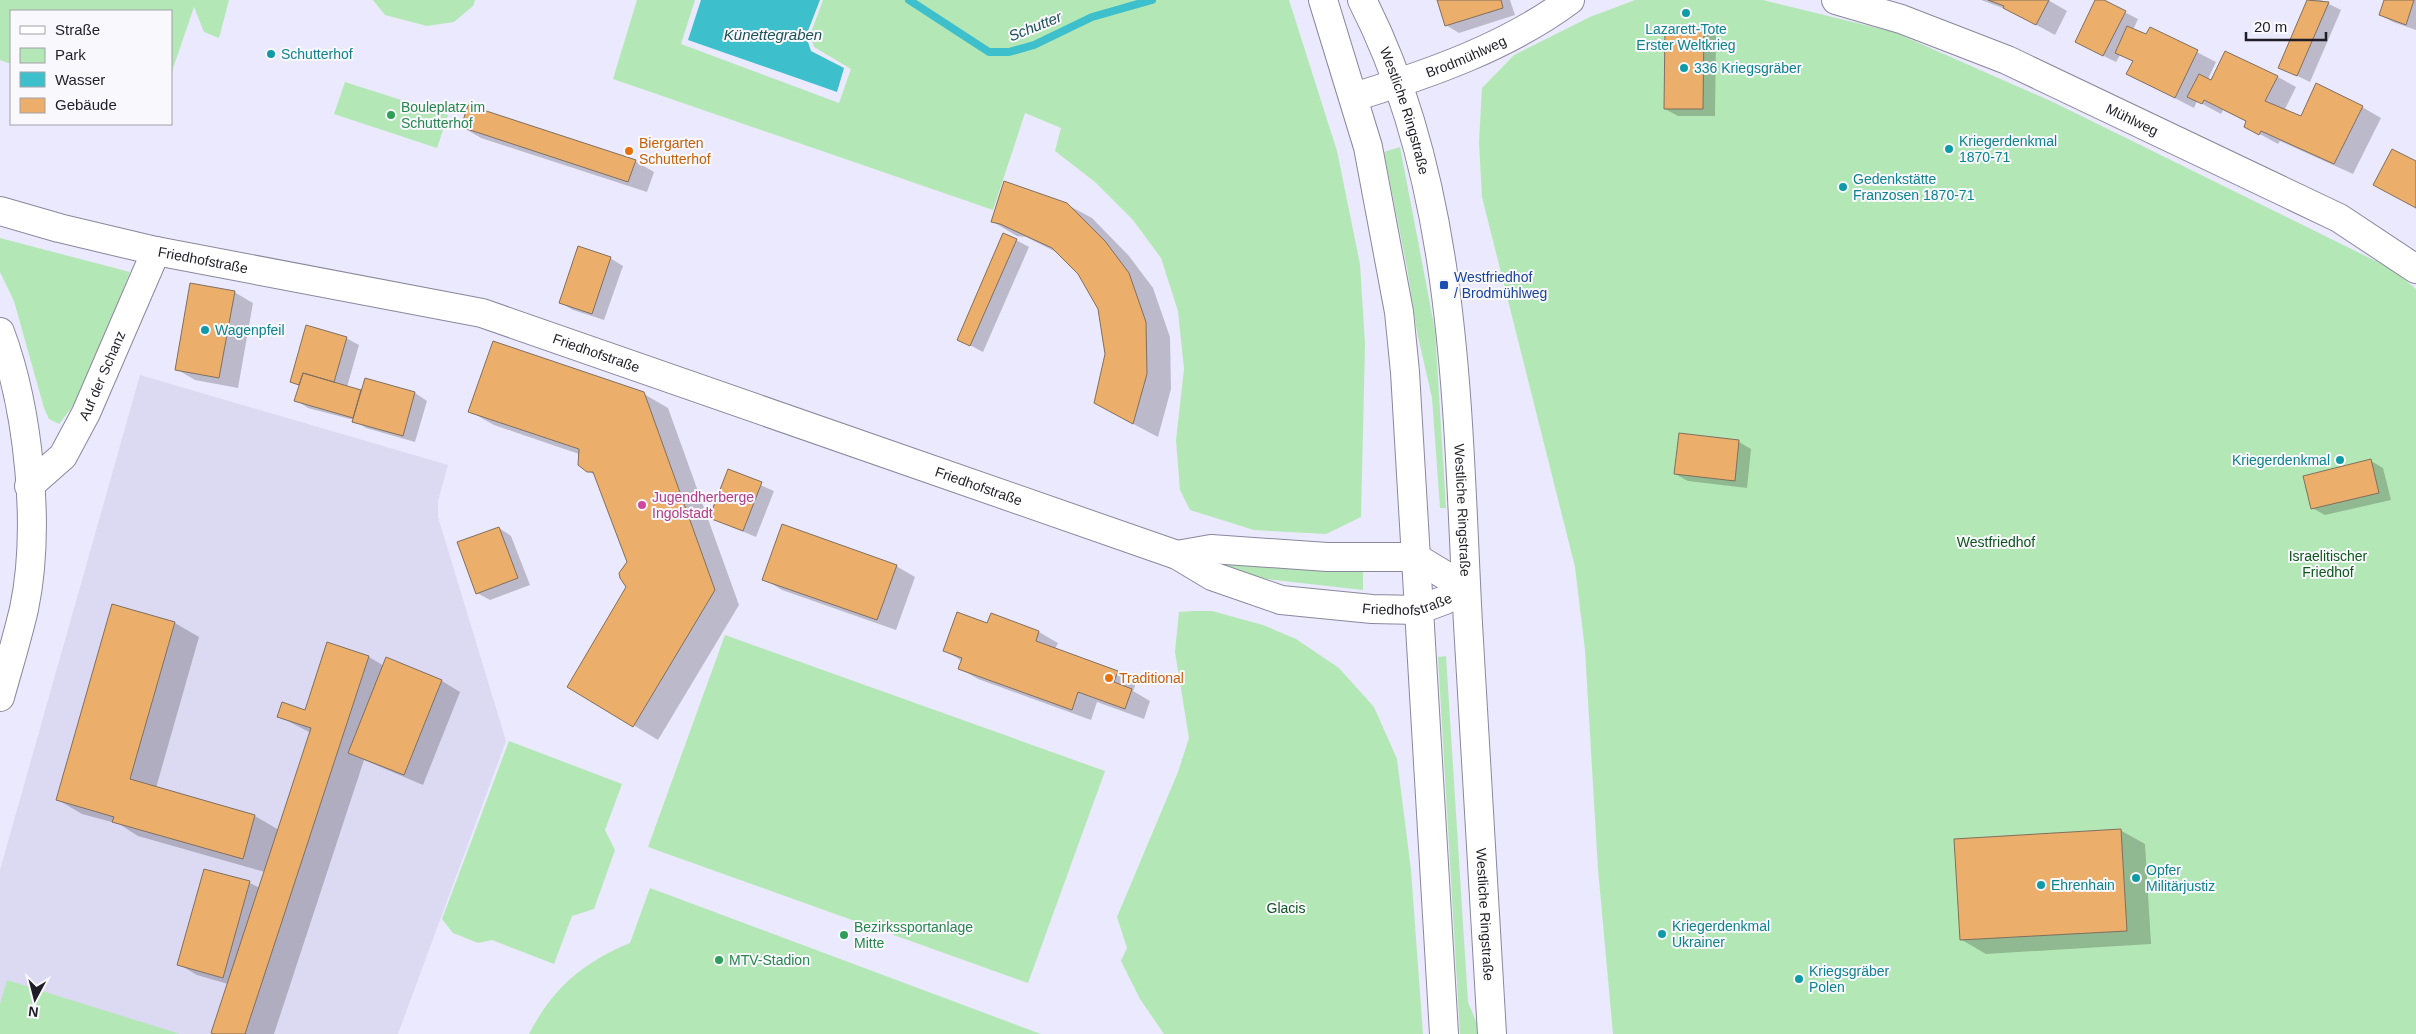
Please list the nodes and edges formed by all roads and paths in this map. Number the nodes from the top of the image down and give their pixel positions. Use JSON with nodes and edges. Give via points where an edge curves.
{"nodes":[{"id":1,"x":1323,"y":0,"type":"edge"},
{"id":2,"x":1362,"y":0,"type":"edge"},
{"id":3,"x":1570,"y":0,"type":"edge"},
{"id":4,"x":1836,"y":0,"type":"edge"},
{"id":5,"x":1397,"y":84,"type":"junction"},
{"id":6,"x":1354,"y":97,"type":"junction"},
{"id":7,"x":0,"y":192,"type":"edge"},
{"id":8,"x":0,"y":211,"type":"edge"},
{"id":9,"x":59,"y":228,"type":"junction"},
{"id":10,"x":156,"y":251,"type":"junction"},
{"id":11,"x":2416,"y":269,"type":"edge"},
{"id":12,"x":0,"y":332,"type":"edge"},
{"id":13,"x":29,"y":486,"type":"junction"},
{"id":14,"x":1177,"y":555,"type":"junction"},
{"id":15,"x":1415,"y":557,"type":"junction"},
{"id":16,"x":1466,"y":588,"type":"junction"},
{"id":17,"x":1418,"y":610,"type":"junction"},
{"id":18,"x":0,"y":697,"type":"edge"},
{"id":19,"x":1444,"y":1034,"type":"edge"},
{"id":20,"x":1492,"y":1034,"type":"edge"}],
"edges":[{"from":1,"to":6,"type":"street"},
{"from":2,"to":5,"type":"street","name":"Westliche Ringstraße"},
{"from":3,"to":5,"type":"street","name":"Brodmühlweg","via":[[1509,38]]},
{"from":4,"to":11,"type":"street","name":"Mühlweg","via":[[1901,19],[2007,60],[2339,218]]},
{"from":5,"to":6,"type":"street","name":"Brodmühlweg"},
{"from":5,"to":16,"type":"street","name":"Westliche Ringstraße","via":[[1422,162],[1448,308]]},
{"from":6,"to":15,"type":"street","via":[[1368,147],[1399,312]]},
{"from":7,"to":9,"type":"street","via":[[12,204]]},
{"from":8,"to":9,"type":"street","name":"Friedhofstraße"},
{"from":9,"to":10,"type":"street","name":"Friedhofstraße"},
{"from":10,"to":13,"type":"street","name":"Auf der Schanz","via":[[86,413],[63,456]]},
{"from":10,"to":14,"type":"street","name":"Friedhofstraße","via":[[482,313]]},
{"from":12,"to":13,"type":"street","via":[[12,364],[24,423]]},
{"from":13,"to":18,"type":"street","via":[[29,574],[24,608]]},
{"from":14,"to":15,"type":"street","name":"Friedhofstraße","via":[[1211,549],[1328,557]]},
{"from":14,"to":17,"type":"street","name":"Friedhofstraße","via":[[1212,576],[1281,600]]},
{"from":15,"to":16,"type":"street","name":"Friedhofstraße"},
{"from":15,"to":17,"type":"street"},
{"from":16,"to":17,"type":"street","name":"Friedhofstraße"},
{"from":16,"to":20,"type":"street","name":"Westliche Ringstraße"},
{"from":17,"to":19,"type":"street"}]}
